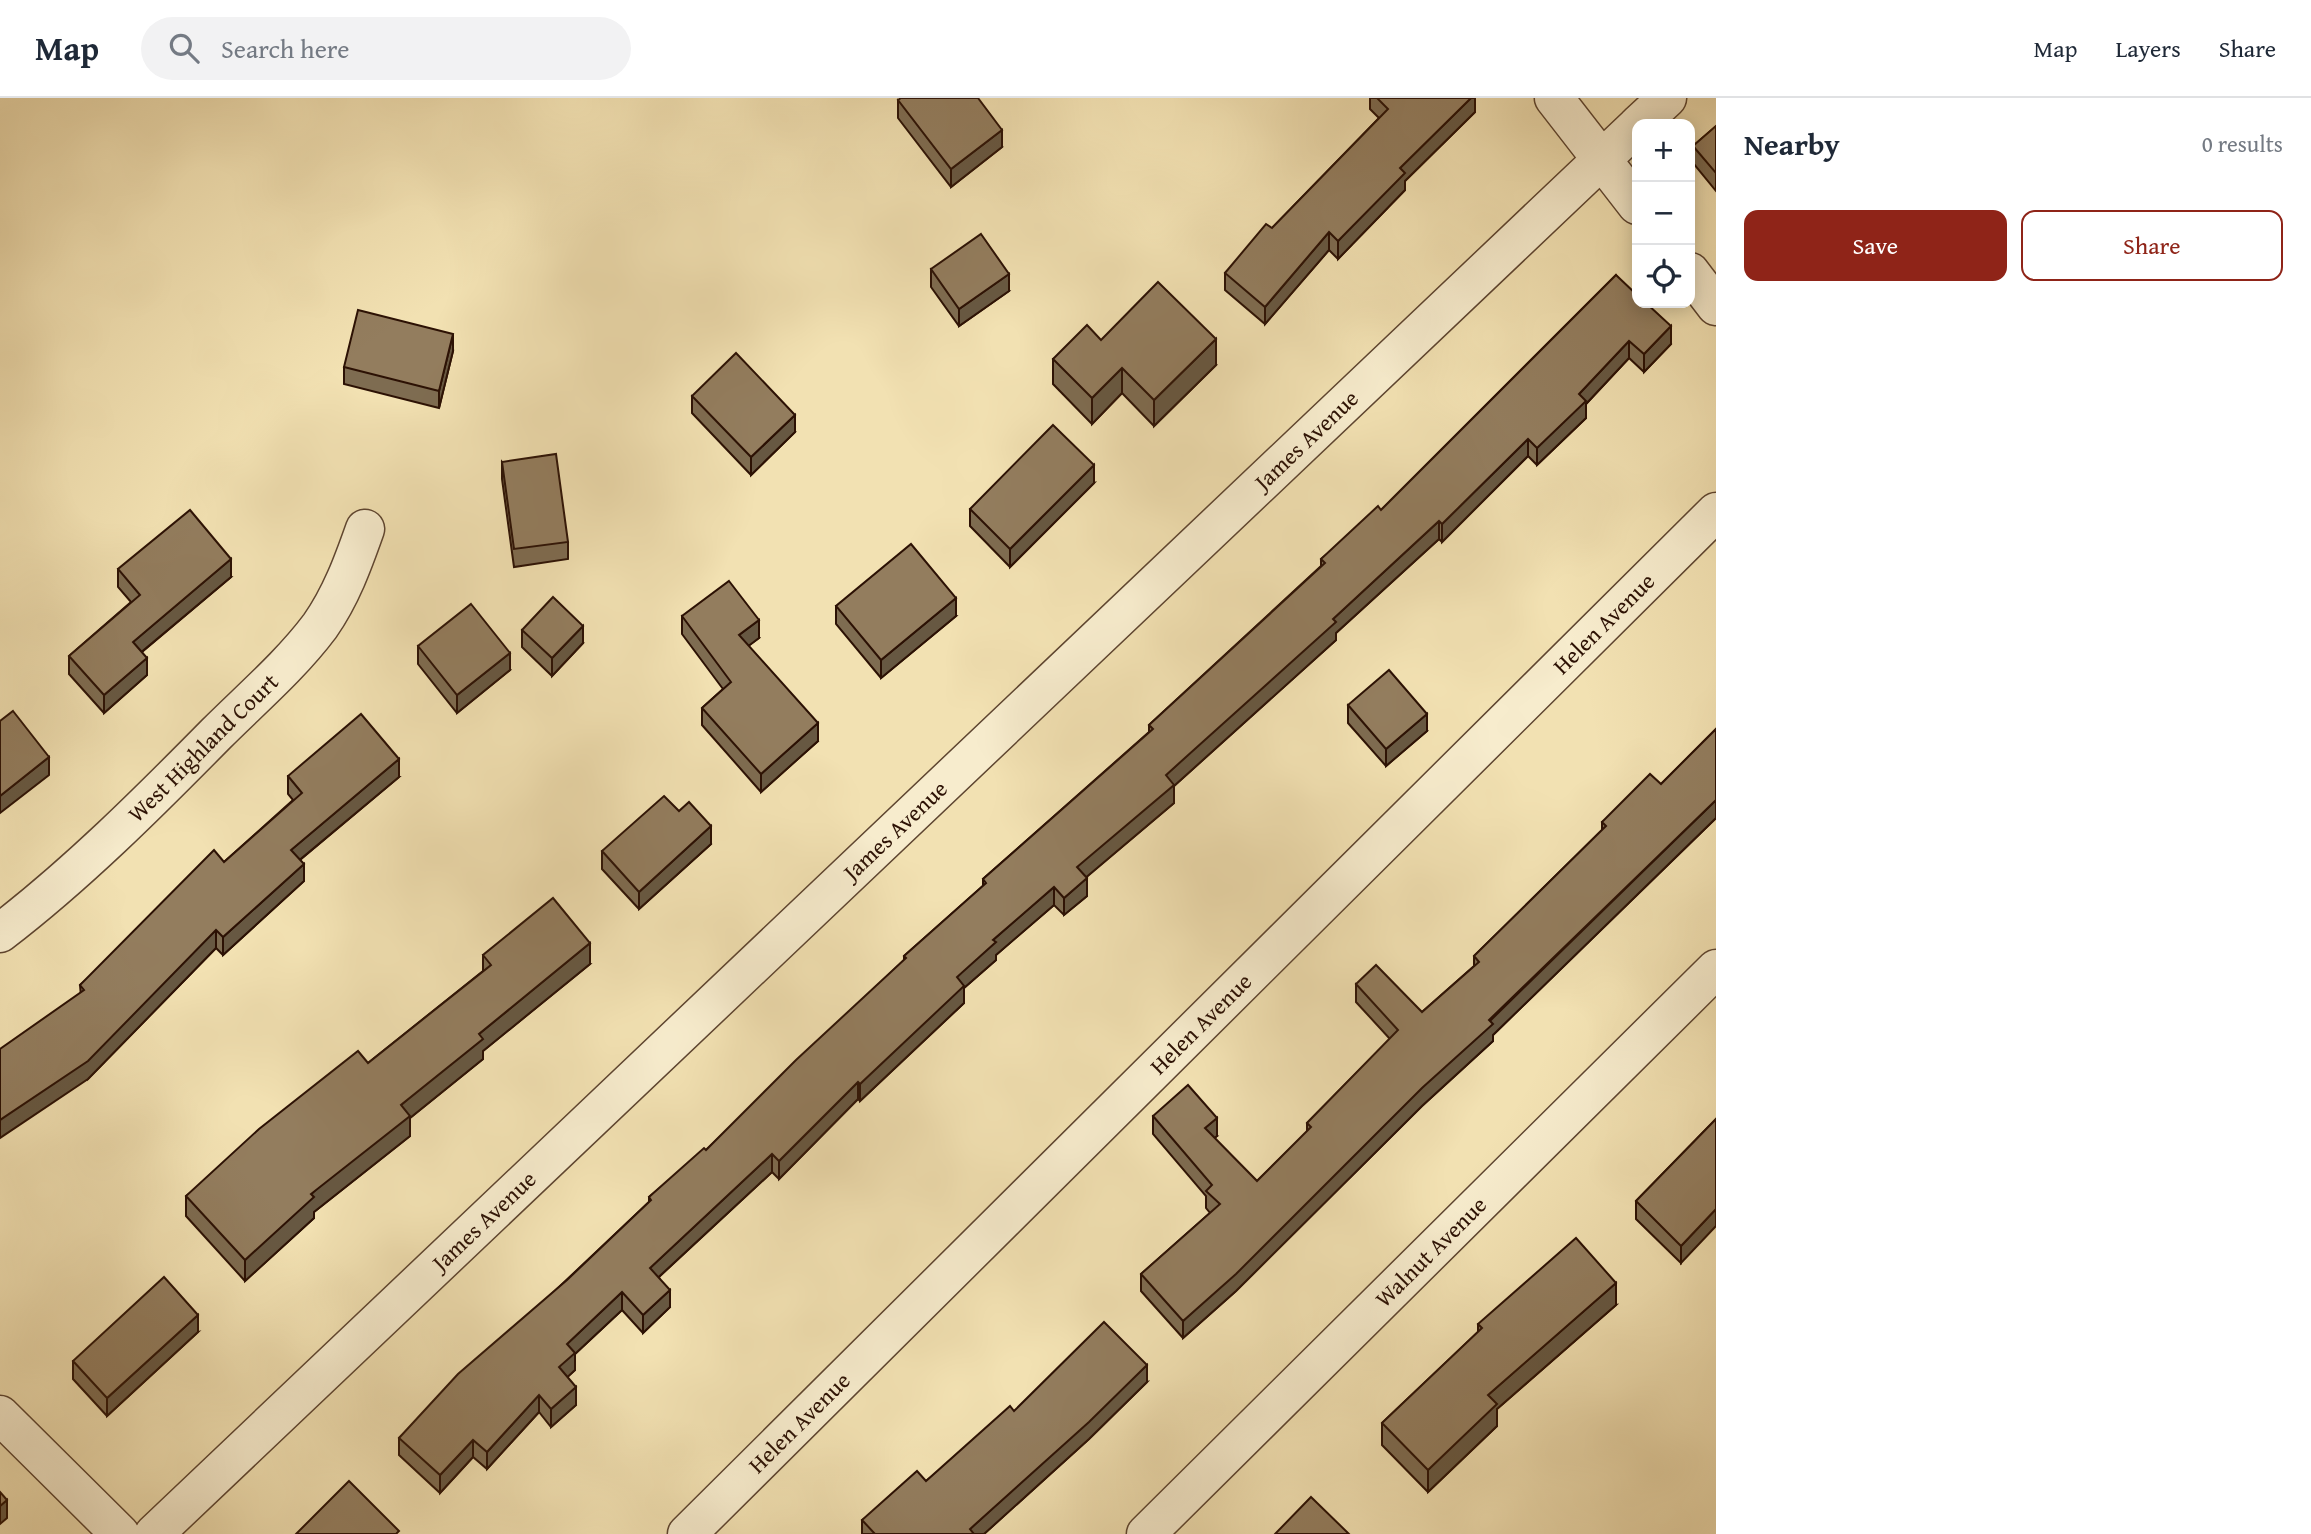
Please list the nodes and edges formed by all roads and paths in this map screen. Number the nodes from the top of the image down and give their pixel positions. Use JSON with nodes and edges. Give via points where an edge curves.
{"nodes":[{"id":1,"x":1554,"y":98,"type":"edge"},
{"id":2,"x":1667,"y":98,"type":"edge"},
{"id":3,"x":1644,"y":119,"type":"edge"},
{"id":4,"x":1632,"y":131,"type":"edge"},
{"id":5,"x":1602,"y":159,"type":"junction"},
{"id":6,"x":1632,"y":198,"type":"edge"},
{"id":7,"x":1695,"y":279,"type":"edge"},
{"id":8,"x":1716,"y":306,"type":"edge"},
{"id":9,"x":1716,"y":512,"type":"edge"},
{"id":10,"x":365,"y":529,"type":"dead end"},
{"id":11,"x":0,"y":933,"type":"edge"},
{"id":12,"x":1716,"y":969,"type":"edge"},
{"id":13,"x":0,"y":1415,"type":"edge"},
{"id":14,"x":120,"y":1534,"type":"edge"},
{"id":15,"x":154,"y":1534,"type":"edge"},
{"id":16,"x":687,"y":1534,"type":"edge"},
{"id":17,"x":1146,"y":1534,"type":"edge"}],
"edges":[{"from":1,"to":5,"type":"street"},
{"from":2,"to":3,"type":"street","name":"James Avenue"},
{"from":4,"to":5,"type":"street","name":"James Avenue"},
{"from":5,"to":6,"type":"street"},
{"from":5,"to":15,"type":"street","name":"James Avenue"},
{"from":7,"to":8,"type":"street"},
{"from":9,"to":16,"type":"street","name":"Helen Avenue"},
{"from":10,"to":11,"type":"street","name":"West Highland Court","via":[[346,579],[320,624],[293,657],[173,777]]},
{"from":12,"to":17,"type":"street","name":"Walnut Avenue"},
{"from":13,"to":14,"type":"street"}]}
